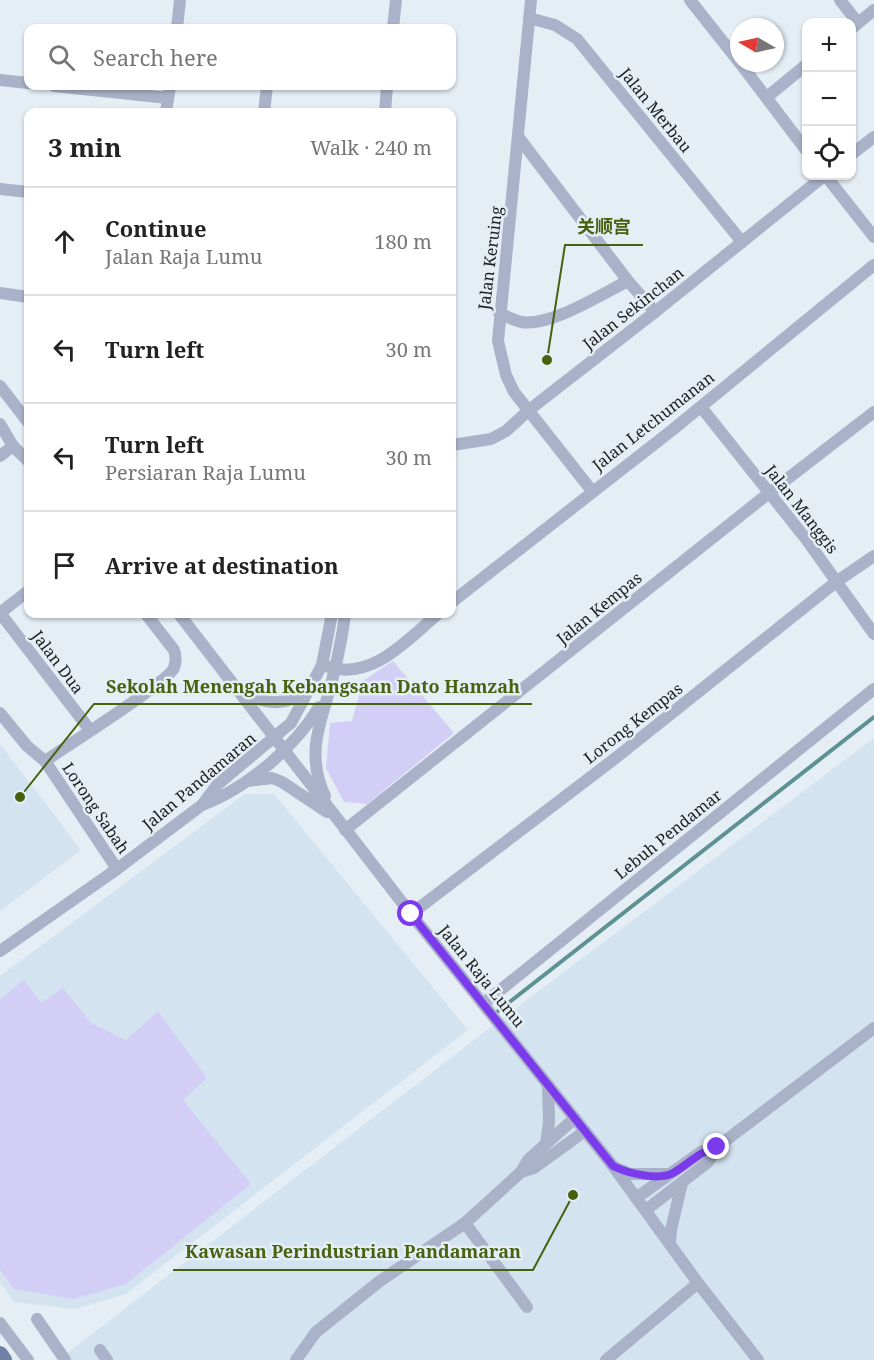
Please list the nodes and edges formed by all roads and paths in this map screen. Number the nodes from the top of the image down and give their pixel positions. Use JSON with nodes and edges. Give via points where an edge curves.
{"nodes":[{"id":1,"x":180,"y":0,"type":"edge"},
{"id":2,"x":396,"y":0,"type":"edge"},
{"id":3,"x":531,"y":0,"type":"edge"},
{"id":4,"x":690,"y":0,"type":"edge"},
{"id":5,"x":840,"y":0,"type":"edge"},
{"id":6,"x":874,"y":9,"type":"edge"},
{"id":7,"x":530,"y":18,"type":"junction"},
{"id":8,"x":850,"y":18,"type":"edge"},
{"id":9,"x":177,"y":24,"type":"edge"},
{"id":10,"x":393,"y":24,"type":"edge"},
{"id":11,"x":856,"y":25,"type":"edge"},
{"id":12,"x":730,"y":51,"type":"edge"},
{"id":13,"x":802,"y":69,"type":"edge"},
{"id":14,"x":746,"y":72,"type":"edge"},
{"id":15,"x":0,"y":80,"type":"edge"},
{"id":16,"x":24,"y":83,"type":"edge"},
{"id":17,"x":131,"y":90,"type":"edge"},
{"id":18,"x":267,"y":90,"type":"edge"},
{"id":19,"x":387,"y":90,"type":"edge"},
{"id":20,"x":169,"y":92,"type":"edge"},
{"id":21,"x":767,"y":97,"type":"junction"},
{"id":22,"x":167,"y":108,"type":"edge"},
{"id":23,"x":264,"y":108,"type":"edge"},
{"id":24,"x":385,"y":108,"type":"edge"},
{"id":25,"x":874,"y":137,"type":"edge"},
{"id":26,"x":519,"y":138,"type":"junction"},
{"id":27,"x":802,"y":143,"type":"edge"},
{"id":28,"x":856,"y":151,"type":"edge"},
{"id":29,"x":820,"y":180,"type":"edge"},
{"id":30,"x":828,"y":180,"type":"edge"},
{"id":31,"x":0,"y":189,"type":"edge"},
{"id":32,"x":24,"y":192,"type":"edge"},
{"id":33,"x":874,"y":237,"type":"edge"},
{"id":34,"x":742,"y":242,"type":"junction"},
{"id":35,"x":874,"y":265,"type":"edge"},
{"id":36,"x":628,"y":281,"type":"junction"},
{"id":37,"x":0,"y":293,"type":"edge"},
{"id":38,"x":24,"y":296,"type":"edge"},
{"id":39,"x":499,"y":312,"type":"junction"},
{"id":40,"x":655,"y":312,"type":"junction"},
{"id":41,"x":0,"y":386,"type":"edge"},
{"id":42,"x":701,"y":407,"type":"junction"},
{"id":43,"x":529,"y":410,"type":"junction"},
{"id":44,"x":874,"y":412,"type":"edge"},
{"id":45,"x":24,"y":417,"type":"edge"},
{"id":46,"x":0,"y":424,"type":"edge"},
{"id":47,"x":456,"y":444,"type":"edge"},
{"id":48,"x":13,"y":446,"type":"junction"},
{"id":49,"x":0,"y":456,"type":"edge"},
{"id":50,"x":24,"y":458,"type":"edge"},
{"id":51,"x":592,"y":491,"type":"junction"},
{"id":52,"x":769,"y":493,"type":"junction"},
{"id":53,"x":874,"y":556,"type":"edge"},
{"id":54,"x":836,"y":582,"type":"junction"},
{"id":55,"x":24,"y":594,"type":"edge"},
{"id":56,"x":456,"y":599,"type":"edge"},
{"id":57,"x":0,"y":613,"type":"edge"},
{"id":58,"x":149,"y":618,"type":"edge"},
{"id":59,"x":182,"y":618,"type":"edge"},
{"id":60,"x":332,"y":618,"type":"edge"},
{"id":61,"x":344,"y":618,"type":"edge"},
{"id":62,"x":433,"y":618,"type":"edge"},
{"id":63,"x":874,"y":634,"type":"edge"},
{"id":64,"x":328,"y":667,"type":"junction"},
{"id":65,"x":234,"y":683,"type":"junction"},
{"id":66,"x":315,"y":683,"type":"junction"},
{"id":67,"x":874,"y":689,"type":"edge"},
{"id":68,"x":329,"y":691,"type":"junction"},
{"id":69,"x":0,"y":713,"type":"edge"},
{"id":70,"x":90,"y":730,"type":"junction"},
{"id":71,"x":275,"y":739,"type":"junction"},
{"id":72,"x":285,"y":749,"type":"junction"},
{"id":73,"x":45,"y":761,"type":"junction"},
{"id":74,"x":243,"y":782,"type":"junction"},
{"id":75,"x":202,"y":804,"type":"junction"},
{"id":76,"x":335,"y":818,"type":"junction"},
{"id":77,"x":345,"y":831,"type":"junction"},
{"id":78,"x":117,"y":869,"type":"junction"},
{"id":79,"x":411,"y":914,"type":"junction"},
{"id":80,"x":0,"y":951,"type":"edge"},
{"id":81,"x":483,"y":1004,"type":"junction"},
{"id":82,"x":874,"y":1028,"type":"edge"},
{"id":83,"x":548,"y":1085,"type":"junction"},
{"id":84,"x":575,"y":1118,"type":"junction"},
{"id":85,"x":585,"y":1131,"type":"junction"},
{"id":86,"x":546,"y":1144,"type":"junction"},
{"id":87,"x":717,"y":1147,"type":"junction"},
{"id":88,"x":613,"y":1166,"type":"junction"},
{"id":89,"x":521,"y":1172,"type":"junction"},
{"id":90,"x":670,"y":1174,"type":"junction"},
{"id":91,"x":682,"y":1183,"type":"junction"},
{"id":92,"x":636,"y":1198,"type":"junction"},
{"id":93,"x":646,"y":1210,"type":"junction"},
{"id":94,"x":465,"y":1223,"type":"junction"},
{"id":95,"x":670,"y":1243,"type":"junction"},
{"id":96,"x":698,"y":1284,"type":"junction"},
{"id":97,"x":527,"y":1306,"type":"dead end"},
{"id":98,"x":37,"y":1319,"type":"dead end"},
{"id":99,"x":0,"y":1323,"type":"edge"},
{"id":100,"x":0,"y":1354,"type":"edge"},
{"id":101,"x":4,"y":1360,"type":"edge"},
{"id":102,"x":28,"y":1360,"type":"edge"},
{"id":103,"x":65,"y":1360,"type":"edge"},
{"id":104,"x":296,"y":1360,"type":"edge"},
{"id":105,"x":606,"y":1360,"type":"edge"},
{"id":106,"x":758,"y":1360,"type":"edge"}],
"edges":[{"from":1,"to":9,"type":"street"},
{"from":2,"to":10,"type":"street"},
{"from":3,"to":7,"type":"street","name":"Jalan Keruing"},
{"from":4,"to":12,"type":"street"},
{"from":5,"to":8,"type":"street"},
{"from":6,"to":11,"type":"street"},
{"from":7,"to":26,"type":"street","name":"Jalan Keruing"},
{"from":7,"to":34,"type":"street","name":"Jalan Merbau","via":[[555,24],[577,39]]},
{"from":13,"to":21,"type":"street"},
{"from":14,"to":21,"type":"street"},
{"from":15,"to":16,"type":"street"},
{"from":17,"to":20,"type":"street"},
{"from":18,"to":23,"type":"street"},
{"from":19,"to":24,"type":"street"},
{"from":20,"to":22,"type":"street"},
{"from":21,"to":27,"type":"street"},
{"from":25,"to":28,"type":"street"},
{"from":26,"to":36,"type":"street"},
{"from":26,"to":39,"type":"street","name":"Jalan Keruing"},
{"from":29,"to":34,"type":"street","name":"Jalan Sekinchan"},
{"from":30,"to":33,"type":"street"},
{"from":31,"to":32,"type":"street"},
{"from":34,"to":40,"type":"street","name":"Jalan Sekinchan"},
{"from":35,"to":42,"type":"street","name":"Jalan Letchumanan"},
{"from":36,"to":39,"type":"street","via":[[567,312],[535,321],[522,322]]},
{"from":36,"to":40,"type":"street"},
{"from":37,"to":38,"type":"street"},
{"from":39,"to":43,"type":"street","name":"Jalan Keruing","via":[[498,341],[506,375]]},
{"from":40,"to":43,"type":"street","name":"Jalan Sekinchan"},
{"from":41,"to":45,"type":"street"},
{"from":42,"to":51,"type":"street","name":"Jalan Letchumanan"},
{"from":42,"to":52,"type":"street","name":"Jalan Manggis"},
{"from":43,"to":47,"type":"street","name":"Jalan Sekinchan","via":[[506,432],[491,439]]},
{"from":43,"to":51,"type":"street","name":"Jalan Keruing"},
{"from":44,"to":52,"type":"street","name":"Jalan Kempas"},
{"from":46,"to":48,"type":"street"},
{"from":48,"to":49,"type":"street"},
{"from":48,"to":50,"type":"street"},
{"from":51,"to":56,"type":"street","name":"Jalan Letchumanan"},
{"from":52,"to":54,"type":"street","name":"Jalan Manggis"},
{"from":52,"to":77,"type":"street","name":"Jalan Kempas"},
{"from":53,"to":54,"type":"street","name":"Lorong Kempas"},
{"from":54,"to":63,"type":"street","name":"Jalan Manggis"},
{"from":54,"to":79,"type":"street","name":"Lorong Kempas"},
{"from":55,"to":57,"type":"street"},
{"from":57,"to":70,"type":"street","name":"Jalan Dua"},
{"from":58,"to":70,"type":"street","via":[[176,655],[174,667]]},
{"from":59,"to":65,"type":"street","name":"Jalan Raja Lumu"},
{"from":60,"to":64,"type":"street","name":"Jalan Pandamaran"},
{"from":61,"to":64,"type":"street"},
{"from":62,"to":64,"type":"street","via":[[366,668]]},
{"from":64,"to":66,"type":"street","name":"Jalan Pandamaran"},
{"from":64,"to":68,"type":"street"},
{"from":65,"to":66,"type":"street","via":[[261,701],[282,702],[299,696]]},
{"from":65,"to":71,"type":"street","name":"Jalan Raja Lumu"},
{"from":66,"to":71,"type":"street","name":"Jalan Pandamaran","via":[[291,723]]},
{"from":67,"to":81,"type":"street","name":"Lebuh Pendamar"},
{"from":68,"to":72,"type":"street","via":[[311,721]]},
{"from":68,"to":76,"type":"street","via":[[315,746],[320,786]]},
{"from":69,"to":73,"type":"street","name":"Lorong Sabah"},
{"from":70,"to":73,"type":"street"},
{"from":71,"to":72,"type":"street","name":"Jalan Raja Lumu"},
{"from":71,"to":75,"type":"street","name":"Jalan Pandamaran","via":[[217,785]]},
{"from":72,"to":74,"type":"street"},
{"from":72,"to":76,"type":"street","name":"Jalan Raja Lumu"},
{"from":73,"to":78,"type":"street","name":"Lorong Sabah"},
{"from":74,"to":75,"type":"street","via":[[223,797]]},
{"from":74,"to":76,"type":"street","via":[[272,778]]},
{"from":75,"to":78,"type":"street","name":"Jalan Pandamaran"},
{"from":76,"to":77,"type":"street","name":"Jalan Raja Lumu"},
{"from":77,"to":79,"type":"street","name":"Jalan Raja Lumu"},
{"from":78,"to":80,"type":"street","name":"Jalan Pandamaran"},
{"from":79,"to":81,"type":"street","name":"Jalan Raja Lumu"},
{"from":81,"to":83,"type":"street","name":"Jalan Raja Lumu"},
{"from":82,"to":87,"type":"street"},
{"from":83,"to":84,"type":"street","name":"Jalan Raja Lumu"},
{"from":83,"to":86,"type":"street"},
{"from":84,"to":85,"type":"street","name":"Jalan Raja Lumu"},
{"from":84,"to":86,"type":"street"},
{"from":85,"to":88,"type":"street","name":"Jalan Raja Lumu"},
{"from":85,"to":89,"type":"street","via":[[534,1168]]},
{"from":86,"to":89,"type":"street"},
{"from":87,"to":90,"type":"street","via":[[701,1152]]},
{"from":87,"to":91,"type":"street","via":[[708,1162]]},
{"from":88,"to":90,"type":"street","via":[[630,1174]]},
{"from":88,"to":92,"type":"street","name":"Jalan Raja Lumu"},
{"from":89,"to":94,"type":"street"},
{"from":90,"to":92,"type":"street"},
{"from":91,"to":93,"type":"street"},
{"from":91,"to":95,"type":"street"},
{"from":92,"to":93,"type":"street","name":"Jalan Raja Lumu"},
{"from":93,"to":95,"type":"street","name":"Jalan Raja Lumu"},
{"from":94,"to":97,"type":"street"},
{"from":94,"to":104,"type":"street","via":[[380,1281],[316,1332]]},
{"from":95,"to":96,"type":"street","name":"Jalan Raja Lumu"},
{"from":96,"to":105,"type":"street"},
{"from":96,"to":106,"type":"street","name":"Jalan Raja Lumu"},
{"from":98,"to":103,"type":"street"},
{"from":99,"to":102,"type":"street"},
{"from":100,"to":101,"type":"main road"}]}
